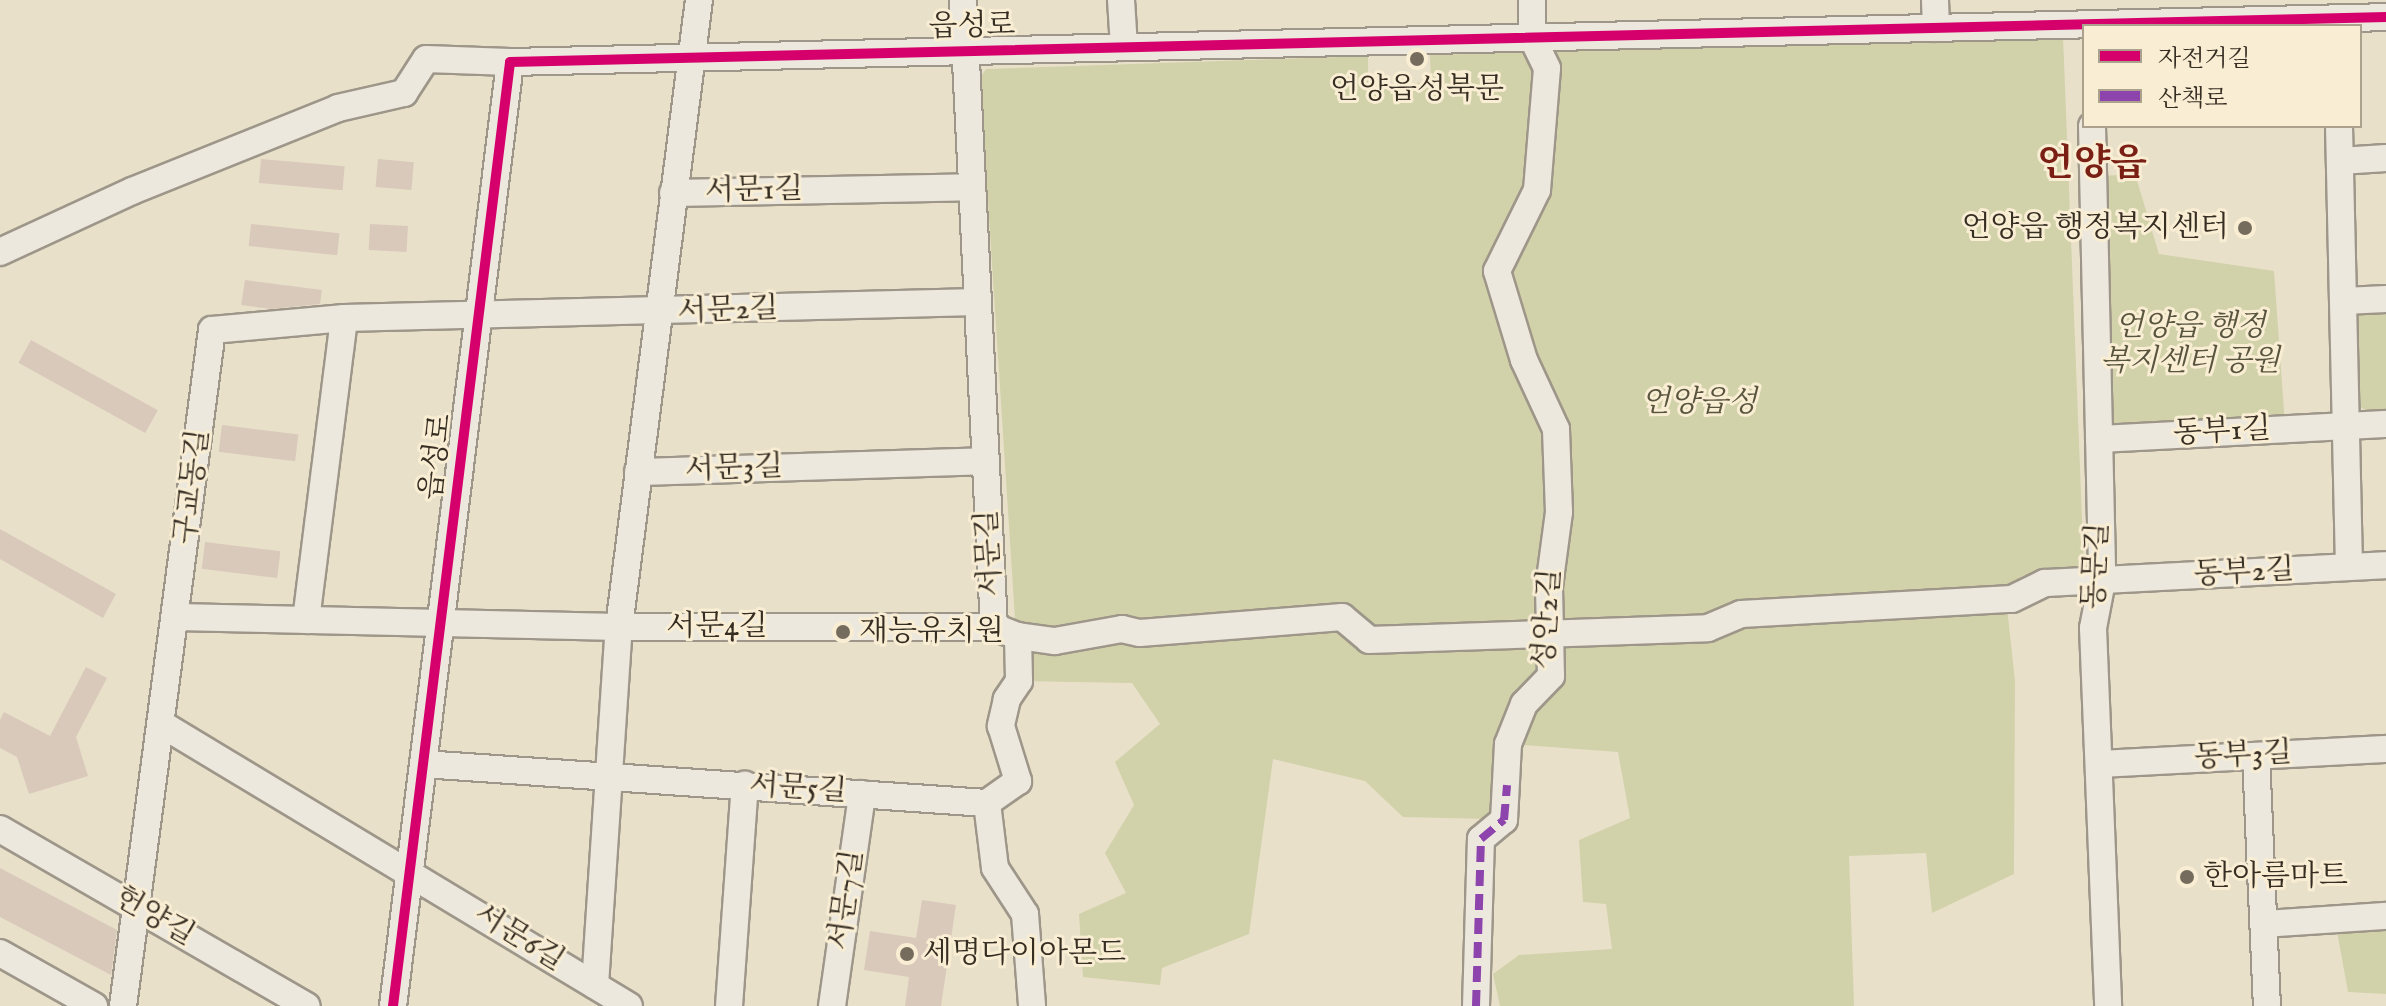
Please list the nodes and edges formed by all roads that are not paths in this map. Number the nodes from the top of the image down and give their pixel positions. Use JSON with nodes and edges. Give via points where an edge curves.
{"nodes":[{"id":1,"x":699,"y":0,"type":"edge"},
{"id":2,"x":963,"y":0,"type":"edge"},
{"id":3,"x":1121,"y":0,"type":"edge"},
{"id":4,"x":1532,"y":0,"type":"edge"},
{"id":5,"x":1935,"y":0,"type":"edge"},
{"id":6,"x":2089,"y":17,"type":"edge"},
{"id":7,"x":2386,"y":17,"type":"edge"},
{"id":8,"x":2336,"y":22,"type":"edge"},
{"id":9,"x":1936,"y":28,"type":"junction"},
{"id":10,"x":1532,"y":37,"type":"junction"},
{"id":11,"x":1124,"y":47,"type":"junction"},
{"id":12,"x":965,"y":51,"type":"junction"},
{"id":13,"x":691,"y":57,"type":"junction"},
{"id":14,"x":510,"y":62,"type":"junction"},
{"id":15,"x":2092,"y":128,"type":"edge"},
{"id":16,"x":2339,"y":128,"type":"edge"},
{"id":17,"x":2386,"y":158,"type":"edge"},
{"id":18,"x":2340,"y":161,"type":"junction"},
{"id":19,"x":972,"y":187,"type":"junction"},
{"id":20,"x":673,"y":193,"type":"junction"},
{"id":21,"x":0,"y":252,"type":"edge"},
{"id":22,"x":2386,"y":299,"type":"edge"},
{"id":23,"x":2344,"y":301,"type":"junction"},
{"id":24,"x":978,"y":302,"type":"junction"},
{"id":25,"x":658,"y":313,"type":"junction"},
{"id":26,"x":344,"y":318,"type":"junction"},
{"id":27,"x":478,"y":318,"type":"junction"},
{"id":28,"x":2386,"y":424,"type":"edge"},
{"id":29,"x":2345,"y":426,"type":"junction"},
{"id":30,"x":2099,"y":439,"type":"junction"},
{"id":31,"x":986,"y":461,"type":"junction"},
{"id":32,"x":638,"y":472,"type":"junction"},
{"id":33,"x":2386,"y":565,"type":"edge"},
{"id":34,"x":2349,"y":567,"type":"junction"},
{"id":35,"x":2102,"y":581,"type":"junction"},
{"id":36,"x":177,"y":617,"type":"junction"},
{"id":37,"x":306,"y":620,"type":"junction"},
{"id":38,"x":440,"y":624,"type":"junction"},
{"id":39,"x":619,"y":627,"type":"junction"},
{"id":40,"x":1006,"y":631,"type":"junction"},
{"id":41,"x":1550,"y":634,"type":"junction"},
{"id":42,"x":163,"y":725,"type":"junction"},
{"id":43,"x":2386,"y":749,"type":"edge"},
{"id":44,"x":2256,"y":756,"type":"junction"},
{"id":45,"x":423,"y":764,"type":"junction"},
{"id":46,"x":2099,"y":764,"type":"junction"},
{"id":47,"x":609,"y":775,"type":"junction"},
{"id":48,"x":745,"y":785,"type":"junction"},
{"id":49,"x":862,"y":794,"type":"junction"},
{"id":50,"x":987,"y":803,"type":"junction"},
{"id":51,"x":0,"y":829,"type":"edge"},
{"id":52,"x":409,"y":871,"type":"junction"},
{"id":53,"x":139,"y":909,"type":"junction"},
{"id":54,"x":2386,"y":916,"type":"edge"},
{"id":55,"x":2264,"y":924,"type":"junction"},
{"id":56,"x":0,"y":953,"type":"edge"},
{"id":57,"x":595,"y":985,"type":"junction"},
{"id":58,"x":94,"y":1006,"type":"edge"},
{"id":59,"x":123,"y":1006,"type":"edge"},
{"id":60,"x":307,"y":1006,"type":"edge"},
{"id":61,"x":393,"y":1006,"type":"edge"},
{"id":62,"x":629,"y":1006,"type":"edge"},
{"id":63,"x":729,"y":1006,"type":"edge"},
{"id":64,"x":832,"y":1006,"type":"edge"},
{"id":65,"x":1032,"y":1006,"type":"edge"},
{"id":66,"x":1476,"y":1006,"type":"edge"},
{"id":67,"x":2108,"y":1006,"type":"edge"},
{"id":68,"x":2267,"y":1006,"type":"edge"}],
"edges":[{"from":1,"to":13,"type":"street"},
{"from":2,"to":12,"type":"street","name":"서문길"},
{"from":3,"to":11,"type":"street"},
{"from":4,"to":10,"type":"street"},
{"from":5,"to":9,"type":"street"},
{"from":6,"to":8,"type":"street","name":"읍성로"},
{"from":6,"to":9,"type":"street","name":"읍성로"},
{"from":7,"to":8,"type":"street","name":"읍성로"},
{"from":9,"to":10,"type":"street","name":"읍성로"},
{"from":10,"to":11,"type":"street","name":"읍성로"},
{"from":10,"to":41,"type":"street","name":"성안2길","via":[[1547,68],[1537,190],[1497,271],[1524,360],[1556,429],[1559,512],[1549,587]]},
{"from":11,"to":12,"type":"street","name":"읍성로"},
{"from":12,"to":13,"type":"street","name":"읍성로"},
{"from":12,"to":19,"type":"street","name":"서문길"},
{"from":13,"to":14,"type":"street","name":"읍성로"},
{"from":13,"to":20,"type":"street","name":"서문1길"},
{"from":14,"to":21,"type":"street","via":[[426,59],[404,93],[338,108],[132,191]]},
{"from":14,"to":27,"type":"street","name":"읍성로"},
{"from":15,"to":30,"type":"street","name":"동문길"},
{"from":16,"to":18,"type":"street"},
{"from":17,"to":18,"type":"street"},
{"from":18,"to":23,"type":"street"},
{"from":19,"to":20,"type":"street","name":"서문1길"},
{"from":19,"to":24,"type":"street","name":"서문길"},
{"from":20,"to":25,"type":"street"},
{"from":22,"to":23,"type":"street"},
{"from":23,"to":29,"type":"street"},
{"from":24,"to":25,"type":"street","name":"서문2길"},
{"from":24,"to":31,"type":"street","name":"서문길"},
{"from":25,"to":27,"type":"street","name":"서문2길"},
{"from":25,"to":32,"type":"street"},
{"from":26,"to":27,"type":"street","name":"구교동길"},
{"from":26,"to":36,"type":"street","name":"구교동길","via":[[212,330]]},
{"from":26,"to":37,"type":"street"},
{"from":27,"to":38,"type":"street","name":"읍성로"},
{"from":28,"to":29,"type":"street","name":"동부1길"},
{"from":29,"to":30,"type":"street","name":"동부1길"},
{"from":29,"to":34,"type":"street"},
{"from":30,"to":35,"type":"street","name":"동문길"},
{"from":31,"to":32,"type":"street","name":"서문3길"},
{"from":31,"to":40,"type":"street","name":"서문길"},
{"from":32,"to":39,"type":"street"},
{"from":33,"to":34,"type":"street","name":"동부2길"},
{"from":34,"to":35,"type":"street","name":"동부2길"},
{"from":35,"to":41,"type":"street","name":"동부2길","via":[[2045,583],[2012,599],[1741,614],[1708,628]]},
{"from":35,"to":46,"type":"street","name":"동문길","via":[[2093,628]]},
{"from":36,"to":37,"type":"street"},
{"from":36,"to":42,"type":"street","name":"구교동길"},
{"from":37,"to":38,"type":"street"},
{"from":38,"to":39,"type":"street","name":"서문4길"},
{"from":38,"to":45,"type":"street","name":"읍성로"},
{"from":39,"to":40,"type":"street","name":"서문4길"},
{"from":39,"to":47,"type":"street"},
{"from":40,"to":41,"type":"street","name":"서문4길","via":[[1055,641],[1122,629],[1140,633],[1342,617],[1369,640]]},
{"from":40,"to":50,"type":"street","name":"서문길","via":[[1019,681],[1007,699],[1001,726],[1018,781]]},
{"from":41,"to":66,"type":"street","name":"성안2길","via":[[1551,676],[1524,704],[1508,744],[1504,820],[1481,839]]},
{"from":42,"to":52,"type":"street","name":"서문6길"},
{"from":42,"to":53,"type":"street","name":"구교동길"},
{"from":43,"to":44,"type":"street","name":"동부3길"},
{"from":44,"to":46,"type":"street","name":"동부3길"},
{"from":44,"to":55,"type":"street"},
{"from":45,"to":47,"type":"street","name":"서문5길"},
{"from":45,"to":52,"type":"street","name":"읍성로"},
{"from":46,"to":67,"type":"street","name":"동문길"},
{"from":47,"to":48,"type":"street","name":"서문5길"},
{"from":47,"to":57,"type":"street"},
{"from":48,"to":49,"type":"street","name":"서문5길"},
{"from":48,"to":63,"type":"street"},
{"from":49,"to":50,"type":"street","name":"서문5길"},
{"from":49,"to":64,"type":"street","name":"서문7길"},
{"from":50,"to":65,"type":"street","via":[[995,868],[1025,914]]},
{"from":51,"to":53,"type":"street","name":"헌양길"},
{"from":52,"to":57,"type":"street","name":"서문6길"},
{"from":52,"to":61,"type":"street","name":"읍성로"},
{"from":53,"to":59,"type":"street","name":"구교동길"},
{"from":53,"to":60,"type":"street","name":"헌양길"},
{"from":54,"to":55,"type":"street"},
{"from":55,"to":68,"type":"street"},
{"from":56,"to":58,"type":"street"},
{"from":57,"to":62,"type":"street","name":"서문6길"}]}
